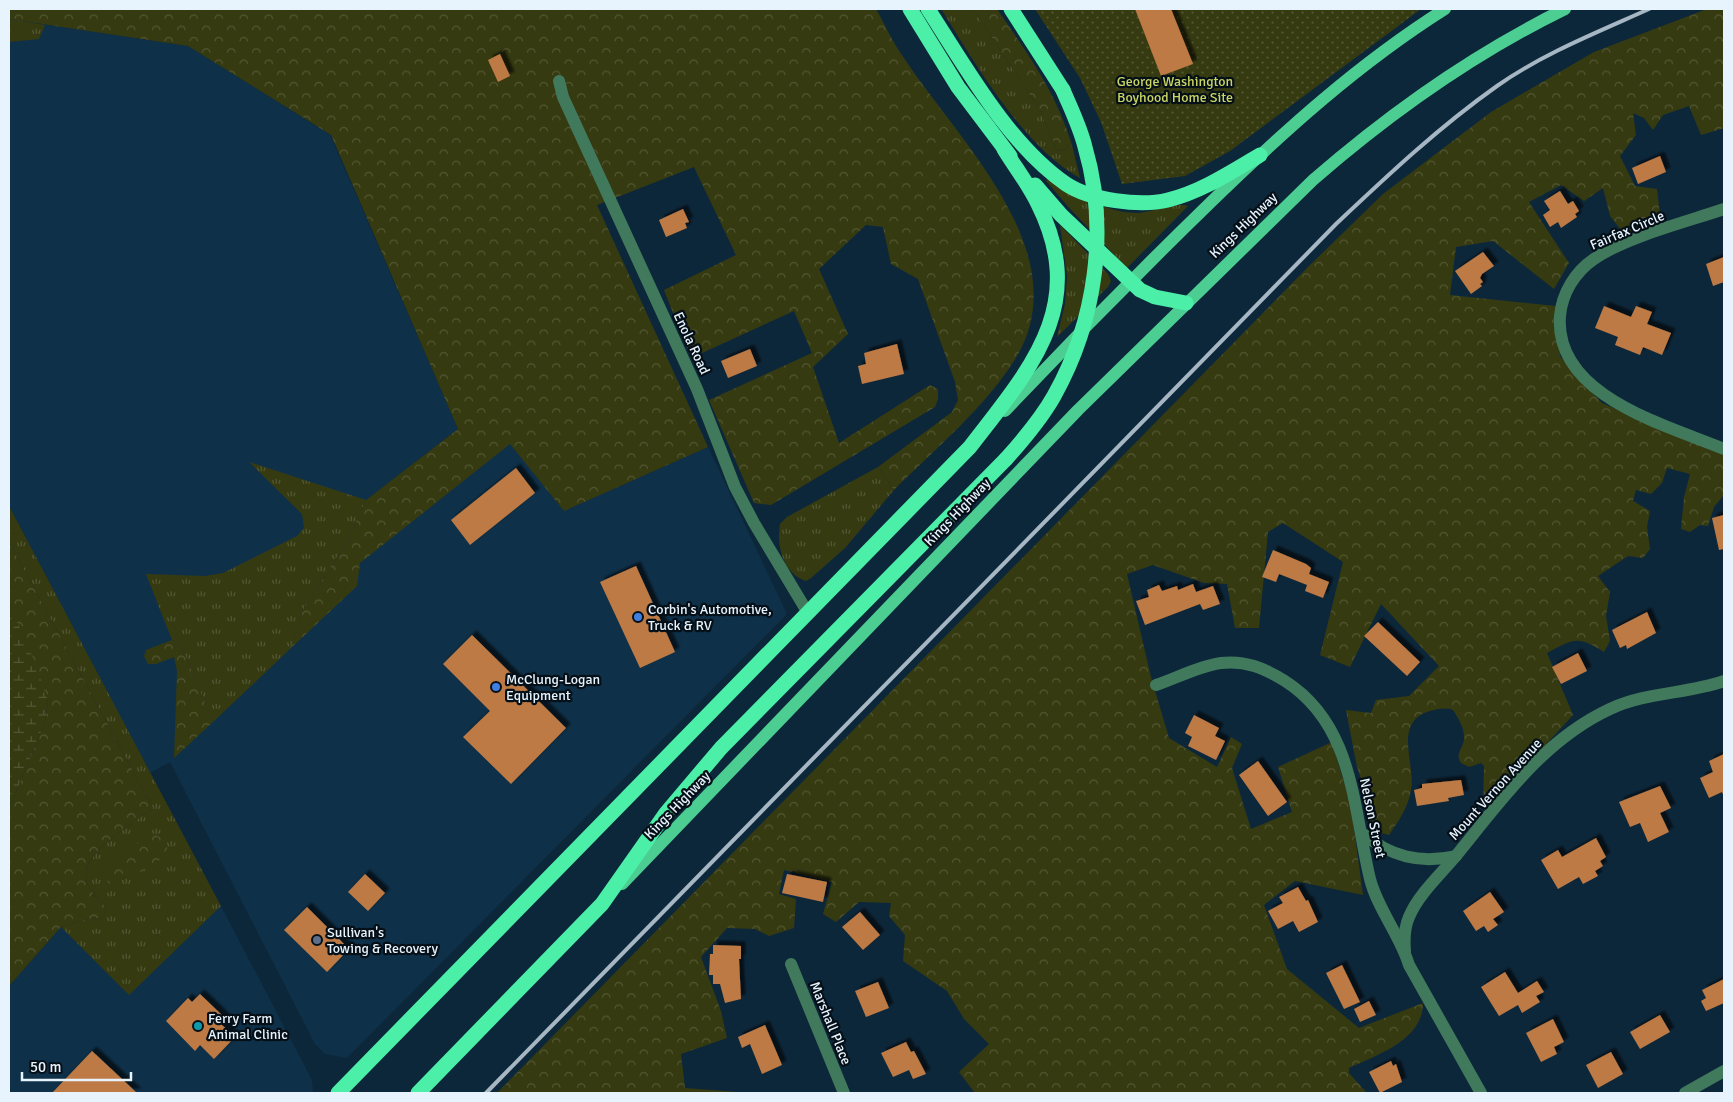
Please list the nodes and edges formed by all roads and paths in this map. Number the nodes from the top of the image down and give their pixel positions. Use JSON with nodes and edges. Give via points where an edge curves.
{"nodes":[{"id":1,"x":910,"y":9,"type":"edge"},
{"id":2,"x":928,"y":9,"type":"edge"},
{"id":3,"x":1011,"y":9,"type":"edge"},
{"id":4,"x":1445,"y":9,"type":"edge"},
{"id":5,"x":1566,"y":9,"type":"edge"},
{"id":6,"x":559,"y":82,"type":"dead end"},
{"id":7,"x":1004,"y":149,"type":"junction"},
{"id":8,"x":1260,"y":155,"type":"junction"},
{"id":9,"x":1724,"y":209,"type":"edge"},
{"id":10,"x":1129,"y":281,"type":"junction"},
{"id":11,"x":1186,"y":303,"type":"junction"},
{"id":12,"x":970,"y":447,"type":"junction"},
{"id":13,"x":1724,"y":449,"type":"edge"},
{"id":14,"x":808,"y":613,"type":"junction"},
{"id":15,"x":1724,"y":681,"type":"edge"},
{"id":16,"x":1156,"y":685,"type":"dead end"},
{"id":17,"x":1362,"y":833,"type":"junction"},
{"id":18,"x":1456,"y":856,"type":"junction"},
{"id":19,"x":602,"y":904,"type":"junction"},
{"id":20,"x":1406,"y":953,"type":"junction"},
{"id":21,"x":791,"y":964,"type":"dead end"},
{"id":22,"x":1724,"y":1072,"type":"edge"},
{"id":23,"x":338,"y":1093,"type":"edge"},
{"id":24,"x":418,"y":1093,"type":"edge"},
{"id":25,"x":844,"y":1093,"type":"edge"},
{"id":26,"x":1480,"y":1093,"type":"edge"},
{"id":27,"x":1685,"y":1093,"type":"edge"}],
"edges":[{"from":1,"to":7,"type":"highway","via":[[958,87]]},
{"from":2,"to":8,"type":"highway","via":[[1010,130],[1065,184],[1078,190],[1122,202],[1167,201],[1210,184]]},
{"from":3,"to":19,"type":"highway","bridge":true,"via":[[1062,90],[1085,146],[1093,177],[1098,220],[1094,275],[1084,326],[1068,371],[1040,418],[1006,459],[720,748],[666,813]]},
{"from":4,"to":8,"type":"main road","via":[[1326,96]]},
{"from":5,"to":11,"type":"main road","name":"Kings Highway","via":[[1477,56],[1352,146],[1250,239]]},
{"from":6,"to":14,"type":"street","name":"Enola Road","via":[[563,97],[697,389],[735,487]]},
{"from":7,"to":10,"type":"highway","via":[[1061,215]]},
{"from":7,"to":12,"type":"highway","via":[[1038,204],[1050,232],[1056,252],[1058,293],[1047,334],[1036,356],[1018,386]]},
{"from":8,"to":10,"type":"main road"},
{"from":9,"to":13,"type":"street","name":"Fairfax Circle","via":[[1595,258],[1572,281],[1564,298],[1560,326],[1568,357],[1592,386],[1650,419]]},
{"from":10,"to":11,"type":"highway","via":[[1155,297]]},
{"from":10,"to":12,"type":"main road"},
{"from":11,"to":19,"type":"main road","name":"Kings Highway","via":[[1078,410]]},
{"from":12,"to":14,"type":"highway"},
{"from":14,"to":23,"type":"highway"},
{"from":15,"to":18,"type":"street","name":"Mount Vernon Avenue","via":[[1630,702],[1584,723],[1536,762]]},
{"from":16,"to":17,"type":"street","name":"Nelson Street","via":[[1209,666],[1236,662],[1269,670],[1295,687],[1312,702],[1331,729],[1354,790]]},
{"from":17,"to":18,"type":"street","name":"Mount Vernon Avenue","via":[[1388,851],[1406,858],[1431,860]]},
{"from":17,"to":20,"type":"street","name":"Nelson Street","via":[[1376,896]]},
{"from":18,"to":20,"type":"street","name":"Mount Vernon Avenue","via":[[1415,905],[1405,930]]},
{"from":19,"to":24,"type":"highway","name":"Kings Highway"},
{"from":20,"to":26,"type":"street","name":"Nelson Street","via":[[1409,965]]},
{"from":21,"to":25,"type":"street","name":"Marshall Place"},
{"from":22,"to":27,"type":"street"}]}
